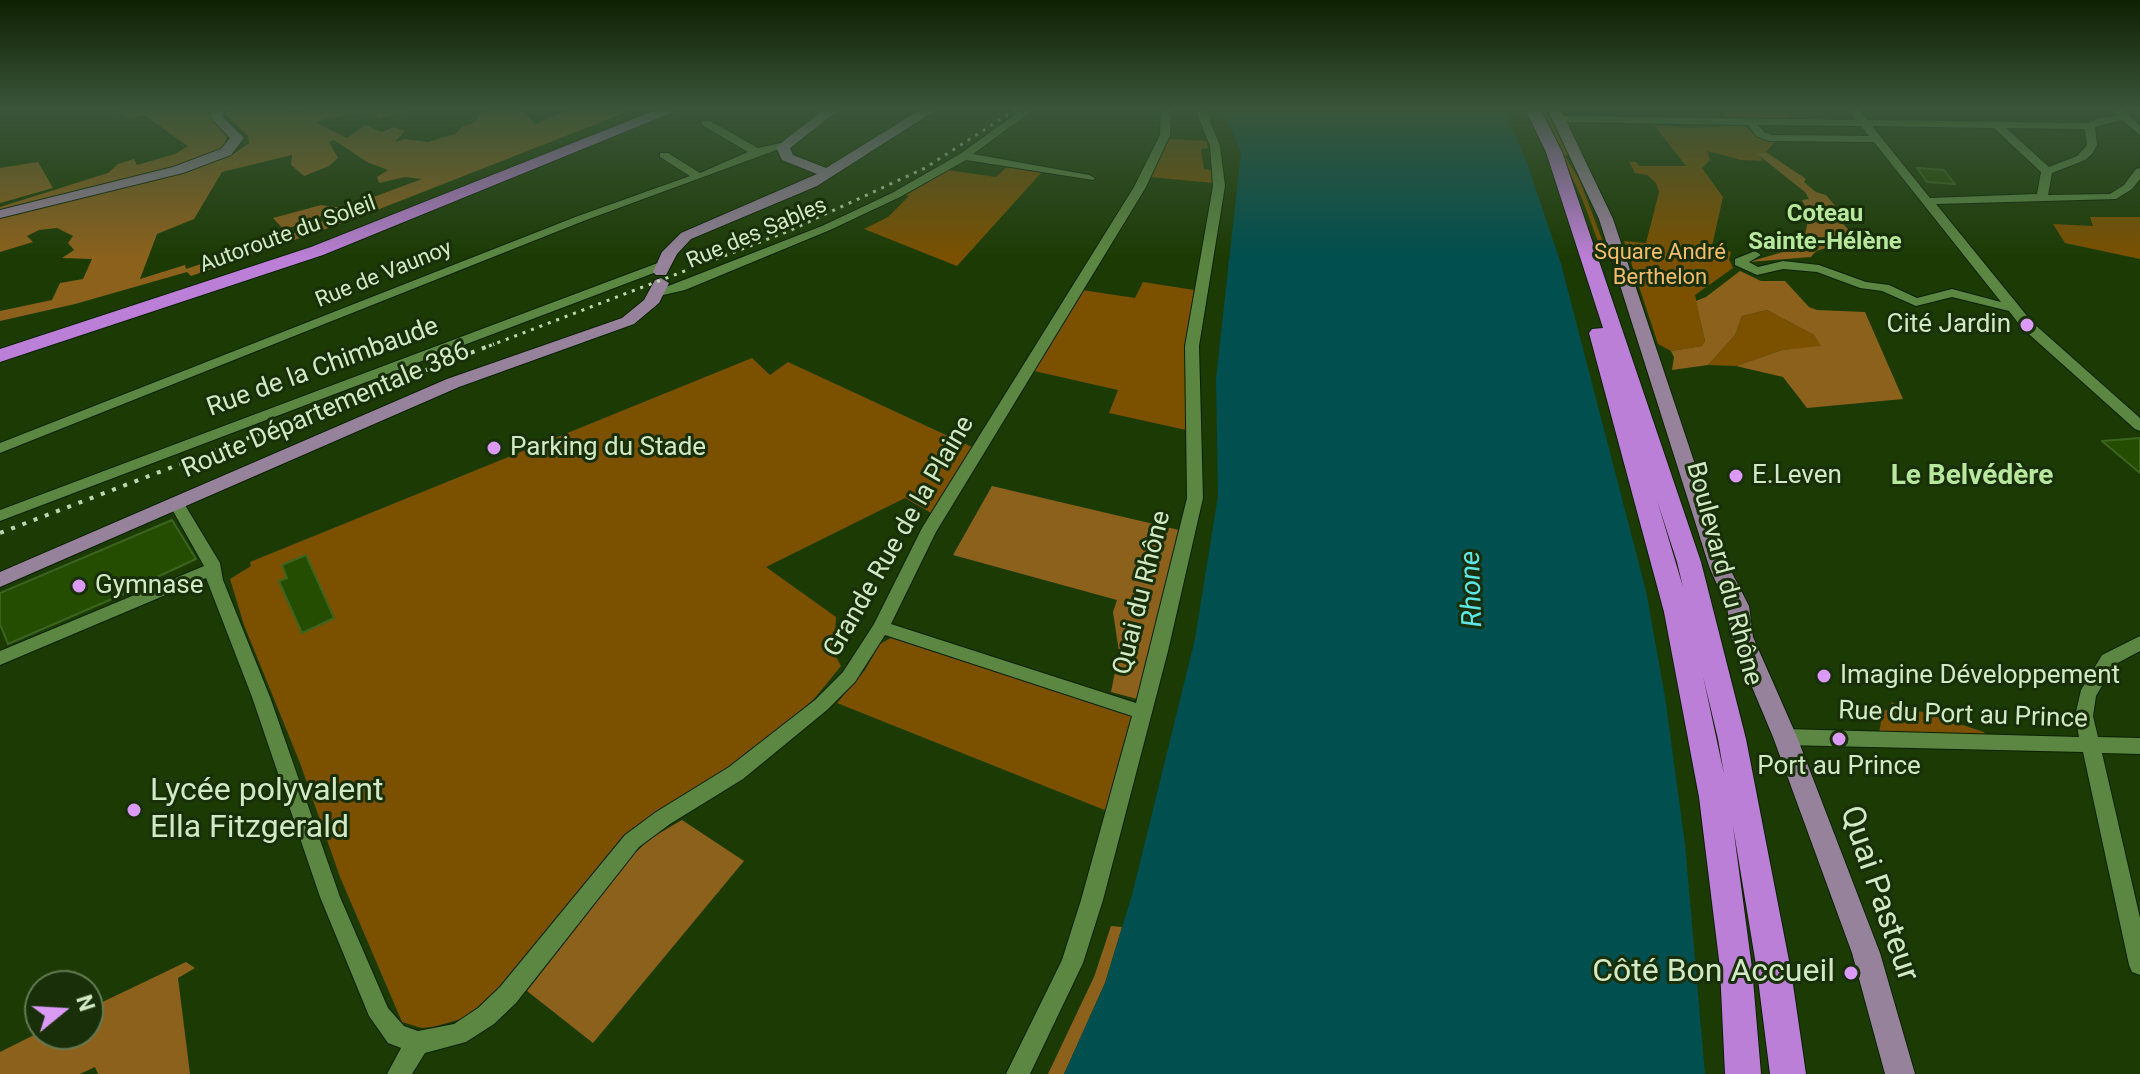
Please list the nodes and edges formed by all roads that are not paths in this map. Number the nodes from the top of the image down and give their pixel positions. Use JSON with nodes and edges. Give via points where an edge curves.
{"nodes":[{"id":1,"x":210,"y":158,"type":"edge"},
{"id":2,"x":527,"y":158,"type":"edge"},
{"id":3,"x":550,"y":158,"type":"edge"},
{"id":4,"x":669,"y":158,"type":"edge"},
{"id":5,"x":742,"y":158,"type":"edge"},
{"id":6,"x":790,"y":158,"type":"edge"},
{"id":7,"x":854,"y":158,"type":"edge"},
{"id":8,"x":960,"y":158,"type":"edge"},
{"id":9,"x":976,"y":158,"type":"edge"},
{"id":10,"x":1154,"y":158,"type":"edge"},
{"id":11,"x":1216,"y":158,"type":"edge"},
{"id":12,"x":1540,"y":158,"type":"edge"},
{"id":13,"x":1556,"y":158,"type":"edge"},
{"id":14,"x":1578,"y":158,"type":"edge"},
{"id":15,"x":1892,"y":158,"type":"edge"},
{"id":16,"x":2033,"y":158,"type":"edge"},
{"id":17,"x":2081,"y":158,"type":"edge"},
{"id":18,"x":2047,"y":171,"type":"junction"},
{"id":19,"x":2140,"y":171,"type":"edge"},
{"id":20,"x":829,"y":174,"type":"junction"},
{"id":21,"x":699,"y":177,"type":"junction"},
{"id":22,"x":1089,"y":178,"type":"dead end"},
{"id":23,"x":2039,"y":199,"type":"junction"},
{"id":24,"x":1926,"y":201,"type":"junction"},
{"id":25,"x":0,"y":214,"type":"edge"},
{"id":26,"x":1755,"y":255,"type":"dead end"},
{"id":27,"x":661,"y":278,"type":"junction"},
{"id":28,"x":2017,"y":310,"type":"junction"},
{"id":29,"x":0,"y":345,"type":"edge"},
{"id":30,"x":0,"y":356,"type":"edge"},
{"id":31,"x":2140,"y":426,"type":"edge"},
{"id":32,"x":0,"y":448,"type":"edge"},
{"id":33,"x":177,"y":504,"type":"junction"},
{"id":34,"x":0,"y":516,"type":"edge"},
{"id":35,"x":213,"y":569,"type":"junction"},
{"id":36,"x":0,"y":580,"type":"edge"},
{"id":37,"x":881,"y":627,"type":"junction"},
{"id":38,"x":2140,"y":643,"type":"edge"},
{"id":39,"x":0,"y":658,"type":"edge"},
{"id":40,"x":1142,"y":712,"type":"junction"},
{"id":41,"x":1785,"y":737,"type":"junction"},
{"id":42,"x":2088,"y":745,"type":"junction"},
{"id":43,"x":2140,"y":746,"type":"edge"},
{"id":44,"x":2133,"y":901,"type":"edge"},
{"id":45,"x":2140,"y":965,"type":"edge"},
{"id":46,"x":418,"y":1043,"type":"junction"},
{"id":47,"x":399,"y":1074,"type":"edge"},
{"id":48,"x":1018,"y":1074,"type":"edge"},
{"id":49,"x":1743,"y":1074,"type":"edge"},
{"id":50,"x":1788,"y":1074,"type":"edge"},
{"id":51,"x":1900,"y":1074,"type":"edge"}],
"edges":[{"from":1,"to":25,"type":"main road"},
{"from":2,"to":29,"type":"highway","name":"Autoroute du Soleil","via":[[306,245]]},
{"from":3,"to":30,"type":"highway","name":"Autoroute du Soleil","via":[[317,251]]},
{"from":4,"to":21,"type":"street"},
{"from":5,"to":21,"type":"street","name":"Rue de Vaunoy"},
{"from":6,"to":20,"type":"main road"},
{"from":7,"to":20,"type":"main road","name":"Route Départementale 386"},
{"from":8,"to":27,"type":"street","name":"Rue des Sables","via":[[826,228],[681,287]]},
{"from":9,"to":22,"type":"street"},
{"from":10,"to":37,"type":"street","name":"Grande Rue de la Plaine","via":[[928,532]]},
{"from":11,"to":40,"type":"street","name":"Quai du Rhône","via":[[1219,186],[1192,346],[1196,491]]},
{"from":12,"to":49,"type":"highway","name":"Boulevard du Rhône","via":[[1565,220],[1677,612],[1714,797],[1736,968]]},
{"from":13,"to":50,"type":"highway","name":"Boulevard du Rhône","via":[[1689,562],[1732,739]]},
{"from":14,"to":41,"type":"main road","name":"Quai Pasteur","via":[[1606,219],[1720,569],[1738,606],[1742,637]]},
{"from":15,"to":24,"type":"street"},
{"from":16,"to":18,"type":"street"},
{"from":17,"to":18,"type":"street"},
{"from":18,"to":23,"type":"street"},
{"from":19,"to":23,"type":"street","via":[[2112,197]]},
{"from":20,"to":27,"type":"main road","name":"Route Départementale 386","via":[[694,231],[675,246]]},
{"from":21,"to":32,"type":"street","name":"Rue de Vaunoy"},
{"from":23,"to":24,"type":"street"},
{"from":24,"to":28,"type":"street"},
{"from":26,"to":28,"type":"street","via":[[1739,262],[1757,271],[1783,265],[1819,269],[1916,302],[1952,293]]},
{"from":27,"to":33,"type":"main road","name":"Route Départementale 386","via":[[641,313],[628,321],[453,383]]},
{"from":27,"to":34,"type":"street","name":"Rue de la Chimbaude"},
{"from":28,"to":31,"type":"street","via":[[2041,340]]},
{"from":33,"to":35,"type":"street"},
{"from":33,"to":36,"type":"main road","name":"Route Départementale 386"},
{"from":35,"to":39,"type":"street"},
{"from":35,"to":46,"type":"street","via":[[330,897],[380,1016],[396,1035]]},
{"from":37,"to":40,"type":"street"},
{"from":37,"to":46,"type":"street","name":"Grande Rue de la Plaine","via":[[849,677],[821,705],[736,773],[632,841],[486,1016],[458,1034]]},
{"from":38,"to":42,"type":"street","via":[[2108,660],[2087,695]]},
{"from":40,"to":48,"type":"street","name":"Quai du Rhône","via":[[1072,963]]},
{"from":41,"to":42,"type":"street","name":"Rue du Port au Prince"},
{"from":41,"to":51,"type":"main road","name":"Quai Pasteur","via":[[1866,953]]},
{"from":42,"to":43,"type":"street","name":"Rue du Port au Prince"},
{"from":42,"to":44,"type":"street"},
{"from":44,"to":45,"type":"street"},
{"from":46,"to":47,"type":"street"}]}
